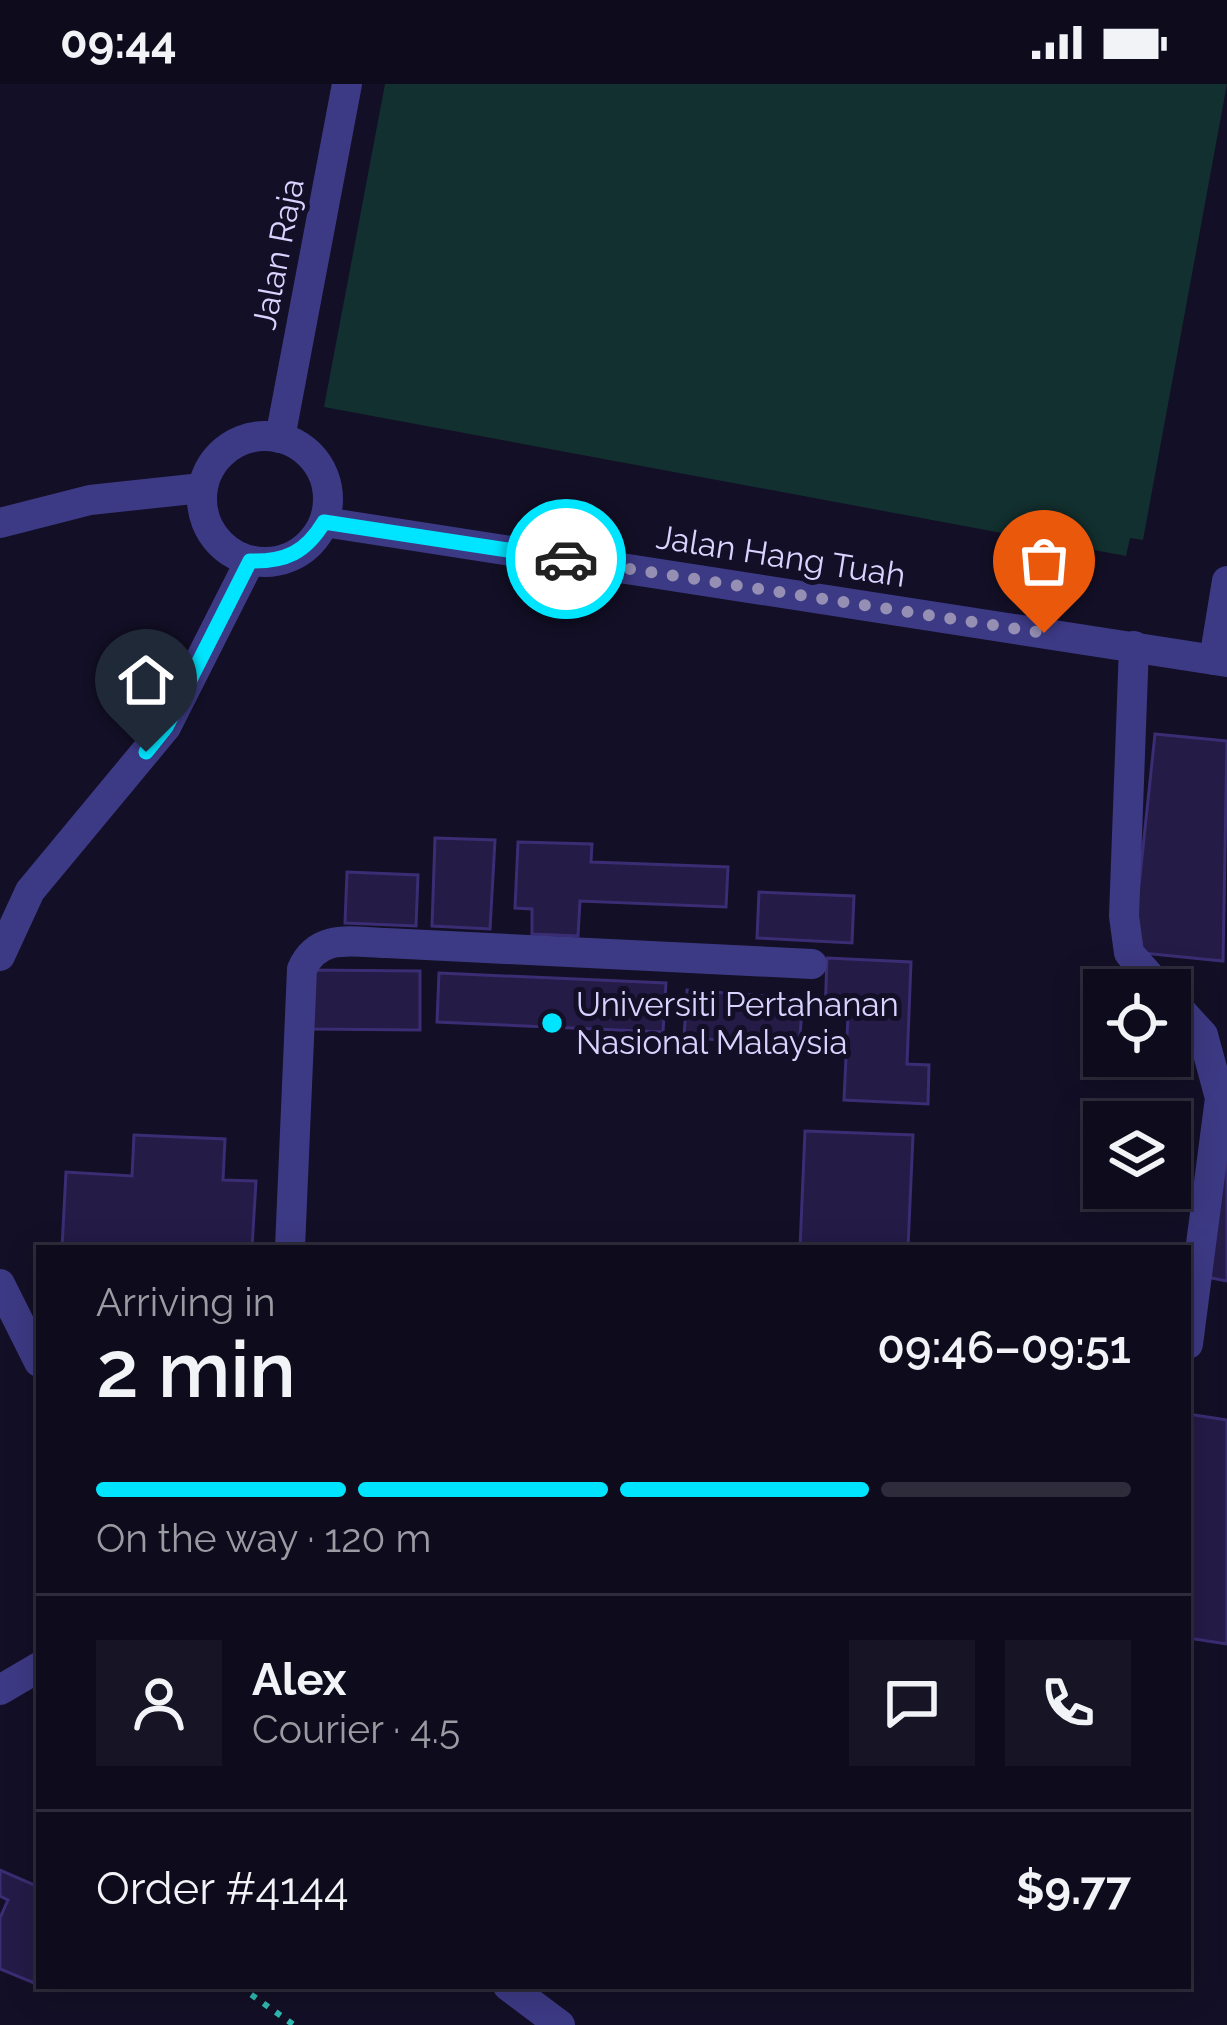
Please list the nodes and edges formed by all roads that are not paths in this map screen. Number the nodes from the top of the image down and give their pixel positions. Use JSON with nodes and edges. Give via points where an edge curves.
{"nodes":[{"id":1,"x":346,"y":84,"type":"edge"},
{"id":2,"x":280,"y":438,"type":"junction"},
{"id":3,"x":202,"y":488,"type":"junction"},
{"id":4,"x":324,"y":522,"type":"junction"},
{"id":5,"x":0,"y":523,"type":"edge"},
{"id":6,"x":250,"y":561,"type":"junction"},
{"id":7,"x":1227,"y":581,"type":"edge"},
{"id":8,"x":1134,"y":646,"type":"junction"},
{"id":9,"x":1220,"y":661,"type":"edge"},
{"id":10,"x":0,"y":956,"type":"edge"},
{"id":11,"x":812,"y":964,"type":"dead end"},
{"id":12,"x":1143,"y":969,"type":"edge"},
{"id":13,"x":1191,"y":1022,"type":"edge"},
{"id":14,"x":290,"y":1245,"type":"edge"},
{"id":15,"x":0,"y":1284,"type":"edge"},
{"id":16,"x":1191,"y":1321,"type":"edge"},
{"id":17,"x":36,"y":1356,"type":"edge"},
{"id":18,"x":36,"y":1669,"type":"edge"},
{"id":19,"x":0,"y":1690,"type":"edge"},
{"id":20,"x":512,"y":1989,"type":"edge"},
{"id":21,"x":560,"y":2025,"type":"edge"}],
"edges":[{"from":1,"to":2,"type":"street","name":"Jalan Raja"},
{"from":2,"to":3,"type":"street","via":[[259,436],[222,453]]},
{"from":2,"to":4,"type":"street","via":[[315,461],[328,501]]},
{"from":3,"to":5,"type":"street","via":[[90,500]]},
{"from":3,"to":6,"type":"street","via":[[207,526]]},
{"from":4,"to":6,"type":"street","via":[[295,555]]},
{"from":4,"to":8,"type":"street","name":"Jalan Hang Tuah"},
{"from":6,"to":10,"type":"street","via":[[166,727],[30,891]]},
{"from":7,"to":9,"type":"street"},
{"from":8,"to":9,"type":"street","name":"Jalan Hang Tuah"},
{"from":8,"to":12,"type":"street","via":[[1124,916],[1129,953]]},
{"from":11,"to":14,"type":"street","via":[[386,943],[326,942],[310,950],[302,969]]},
{"from":13,"to":16,"type":"street","via":[[1203,1035],[1220,1098]]},
{"from":15,"to":17,"type":"street"},
{"from":18,"to":19,"type":"street"},
{"from":20,"to":21,"type":"street"}]}
